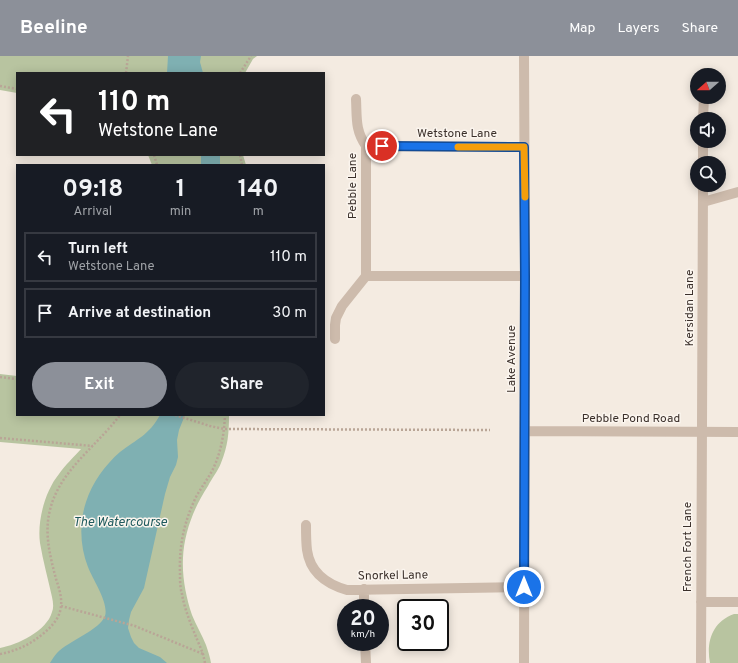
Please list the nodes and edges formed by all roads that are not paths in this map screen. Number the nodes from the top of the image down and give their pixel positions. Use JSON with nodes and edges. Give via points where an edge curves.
{"nodes":[{"id":1,"x":524,"y":56,"type":"edge"},
{"id":2,"x":356,"y":99,"type":"dead end"},
{"id":3,"x":366,"y":146,"type":"junction"},
{"id":4,"x":524,"y":147,"type":"junction"},
{"id":5,"x":703,"y":192,"type":"edge"},
{"id":6,"x":738,"y":192,"type":"edge"},
{"id":7,"x":703,"y":202,"type":"junction"},
{"id":8,"x":366,"y":276,"type":"junction"},
{"id":9,"x":525,"y":276,"type":"junction"},
{"id":10,"x":335,"y":339,"type":"dead end"},
{"id":11,"x":525,"y":431,"type":"junction"},
{"id":12,"x":702,"y":432,"type":"junction"},
{"id":13,"x":738,"y":432,"type":"edge"},
{"id":14,"x":306,"y":525,"type":"dead end"},
{"id":15,"x":524,"y":587,"type":"junction"},
{"id":16,"x":364,"y":589,"type":"junction"},
{"id":17,"x":364,"y":599,"type":"edge"},
{"id":18,"x":701,"y":602,"type":"junction"},
{"id":19,"x":738,"y":602,"type":"edge"},
{"id":20,"x":365,"y":651,"type":"edge"},
{"id":21,"x":366,"y":663,"type":"edge"},
{"id":22,"x":524,"y":663,"type":"edge"},
{"id":23,"x":701,"y":663,"type":"edge"}],
"edges":[{"from":1,"to":4,"type":"street","name":"Lake Avenue"},
{"from":2,"to":3,"type":"street","name":"Pebble Lane","via":[[357,124]]},
{"from":3,"to":4,"type":"street","name":"Wetstone Lane"},
{"from":3,"to":8,"type":"street","name":"Pebble Lane"},
{"from":4,"to":9,"type":"street","name":"Lake Avenue"},
{"from":5,"to":7,"type":"street","name":"Kersidan Lane"},
{"from":6,"to":7,"type":"street"},
{"from":7,"to":12,"type":"street","name":"Kersidan Lane"},
{"from":8,"to":9,"type":"street"},
{"from":8,"to":10,"type":"street","via":[[342,306],[336,318]]},
{"from":9,"to":11,"type":"street","name":"Lake Avenue"},
{"from":11,"to":12,"type":"street","name":"Pebble Pond Road"},
{"from":11,"to":15,"type":"street","name":"Lake Avenue"},
{"from":12,"to":13,"type":"street","name":"Pebble Pond Road"},
{"from":12,"to":18,"type":"street","name":"French Fort Lane"},
{"from":14,"to":16,"type":"street","name":"Snorkel Lane","via":[[307,551],[317,573],[326,581],[347,590]]},
{"from":15,"to":16,"type":"street","name":"Snorkel Lane"},
{"from":15,"to":22,"type":"street","name":"Lake Avenue"},
{"from":16,"to":17,"type":"street"},
{"from":18,"to":19,"type":"street"},
{"from":18,"to":23,"type":"street","name":"French Fort Lane"},
{"from":20,"to":21,"type":"street"}]}
